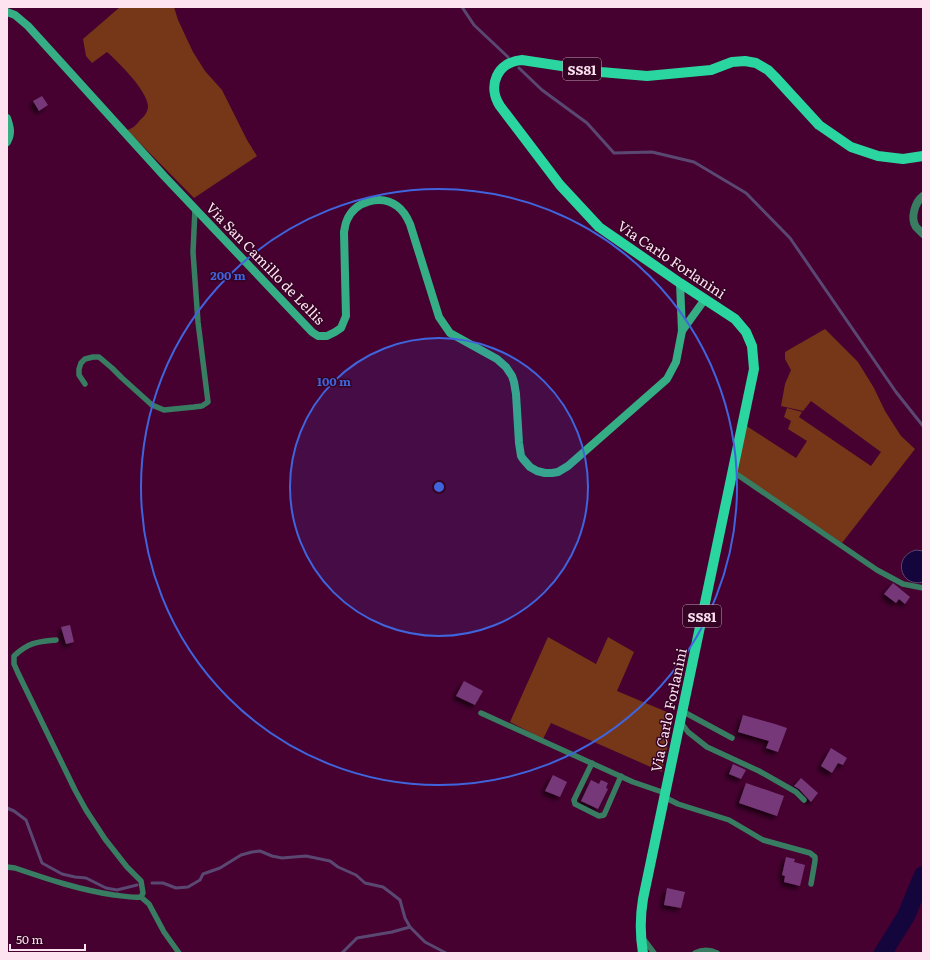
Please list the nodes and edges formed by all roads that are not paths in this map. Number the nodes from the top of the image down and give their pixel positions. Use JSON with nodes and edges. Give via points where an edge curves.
{"nodes":[{"id":1,"x":7,"y":12,"type":"edge"},
{"id":2,"x":7,"y":118,"type":"edge"},
{"id":3,"x":7,"y":142,"type":"edge"},
{"id":4,"x":923,"y":156,"type":"edge"},
{"id":5,"x":923,"y":196,"type":"edge"},
{"id":6,"x":196,"y":209,"type":"junction"},
{"id":7,"x":923,"y":234,"type":"edge"},
{"id":8,"x":680,"y":283,"type":"junction"},
{"id":9,"x":705,"y":299,"type":"junction"},
{"id":10,"x":682,"y":331,"type":"junction"},
{"id":11,"x":85,"y":384,"type":"dead end"},
{"id":12,"x":732,"y":471,"type":"junction"},
{"id":13,"x":923,"y":588,"type":"edge"},
{"id":14,"x":56,"y":640,"type":"dead end"},
{"id":15,"x":682,"y":711,"type":"junction"},
{"id":16,"x":481,"y":713,"type":"dead end"},
{"id":17,"x":680,"y":721,"type":"junction"},
{"id":18,"x":732,"y":738,"type":"dead end"},
{"id":19,"x":592,"y":763,"type":"junction"},
{"id":20,"x":621,"y":776,"type":"junction"},
{"id":21,"x":665,"y":795,"type":"junction"},
{"id":22,"x":804,"y":800,"type":"dead end"},
{"id":23,"x":7,"y":867,"type":"edge"},
{"id":24,"x":811,"y":884,"type":"dead end"},
{"id":25,"x":142,"y":897,"type":"junction"},
{"id":26,"x":641,"y":935,"type":"junction"},
{"id":27,"x":179,"y":953,"type":"edge"},
{"id":28,"x":643,"y":953,"type":"edge"},
{"id":29,"x":654,"y":953,"type":"edge"},
{"id":30,"x":695,"y":953,"type":"edge"},
{"id":31,"x":717,"y":953,"type":"edge"}],
"edges":[{"from":1,"to":6,"type":"main road","name":"Via San Camillo de Lellis","via":[[16,14],[28,26]]},
{"from":2,"to":3,"type":"main road","via":[[10,129]]},
{"from":4,"to":8,"type":"main road","name":"Via Carlo Forlanini","number":"SS81","via":[[903,159],[878,156],[851,147],[819,125],[772,74],[756,63],[732,62],[711,70],[647,76],[522,60],[502,68],[495,81],[494,96],[560,185],[599,227]]},
{"from":5,"to":7,"type":"street","via":[[913,214],[915,226]]},
{"from":6,"to":10,"type":"main road","name":"Via San Camillo de Lellis","via":[[312,332],[318,336],[327,336],[341,328],[346,316],[344,232],[347,220],[355,209],[368,201],[386,201],[397,206],[406,215],[410,224],[439,317],[450,333],[497,359],[512,376],[516,390],[521,456],[526,464],[537,471],[552,473],[568,466],[667,379],[676,362]]},
{"from":6,"to":11,"type":"lane","via":[[193,252],[208,402],[202,406],[164,410],[152,406],[99,357],[85,359],[81,363],[79,375]]},
{"from":8,"to":9,"type":"main road","name":"Via Carlo Forlanini","number":"SS81"},
{"from":8,"to":10,"type":"main road","name":"Via San Camillo de Lellis"},
{"from":9,"to":10,"type":"main road","name":"Via San Camillo de Lellis"},
{"from":9,"to":12,"type":"main road","name":"Via Carlo Forlanini","number":"SS81","via":[[735,319],[746,332],[752,346],[754,369]]},
{"from":12,"to":13,"type":"lane","via":[[877,570],[903,584]]},
{"from":12,"to":15,"type":"main road","name":"Via Carlo Forlanini","number":"SS81"},
{"from":14,"to":25,"type":"lane","via":[[28,645],[14,656],[14,664],[86,810],[105,839],[141,881]]},
{"from":15,"to":17,"type":"main road","name":"Via Carlo Forlanini","number":"SS81"},
{"from":15,"to":18,"type":"lane"},
{"from":16,"to":19,"type":"lane"},
{"from":17,"to":21,"type":"main road","name":"Via Carlo Forlanini","number":"SS81"},
{"from":17,"to":22,"type":"lane","via":[[688,732],[707,747],[759,771],[796,792]]},
{"from":19,"to":20,"type":"lane"},
{"from":19,"to":20,"type":"lane","via":[[574,800],[575,804],[599,816],[604,815]]},
{"from":20,"to":21,"type":"lane"},
{"from":21,"to":24,"type":"lane","via":[[678,804],[729,820],[763,840],[810,853],[815,861]]},
{"from":21,"to":26,"type":"main road","name":"Via Carlo Forlanini","number":"SS81","via":[[643,899]]},
{"from":23,"to":25,"type":"lane","via":[[87,890],[133,898]]},
{"from":25,"to":27,"type":"lane"},
{"from":26,"to":28,"type":"main road","name":"Via Carlo Forlanini","number":"SS81"},
{"from":26,"to":29,"type":"lane"},
{"from":30,"to":31,"type":"lane","via":[[704,949]]}]}
